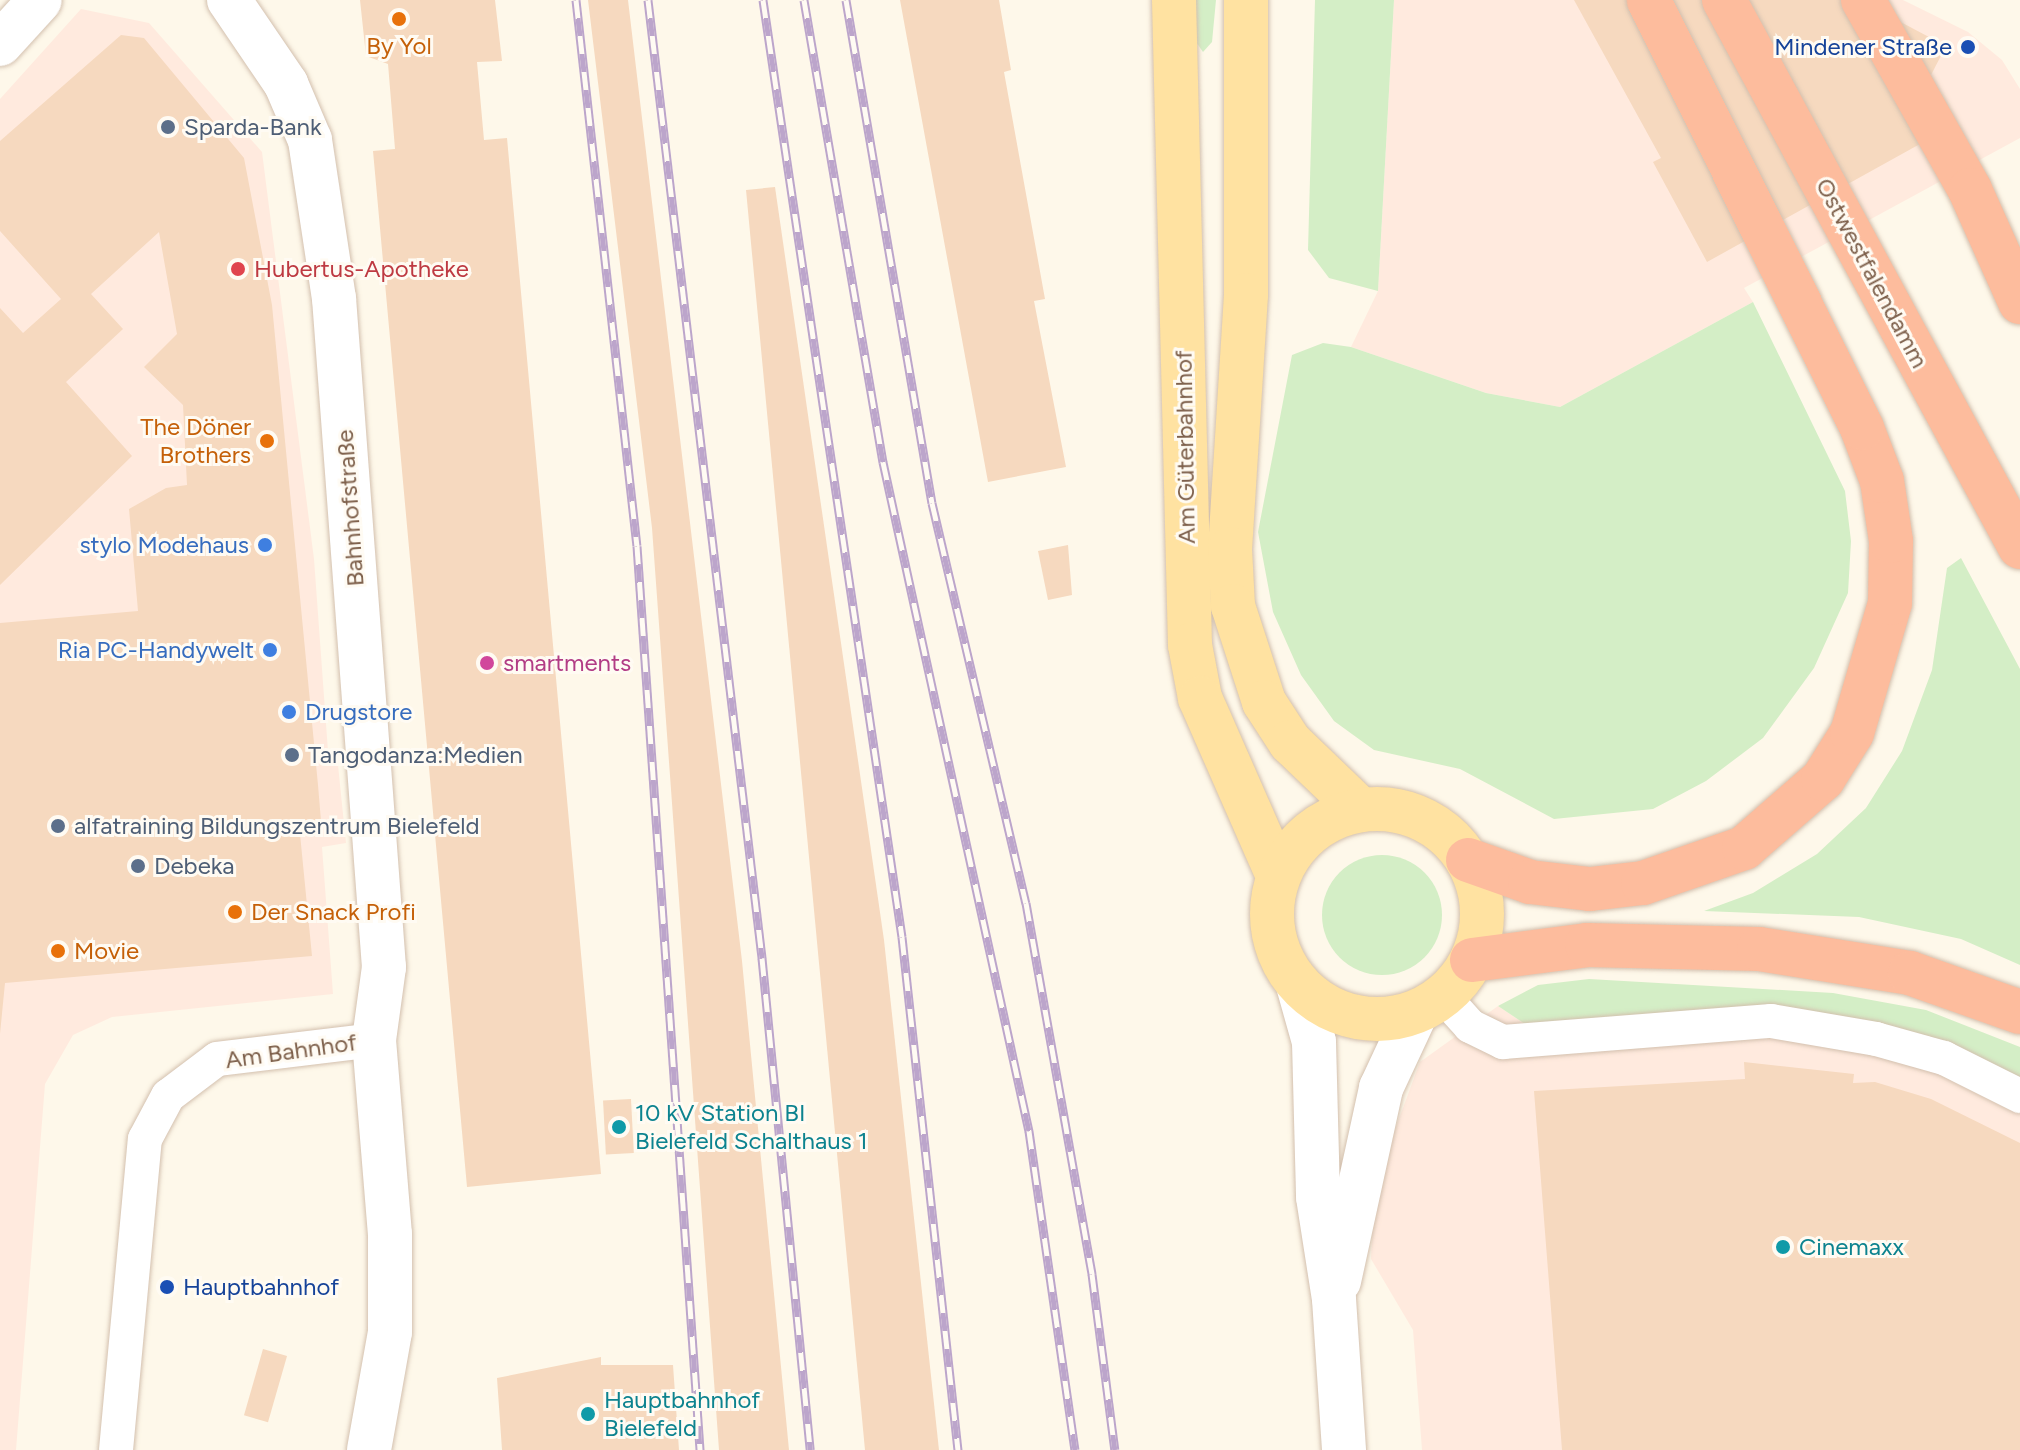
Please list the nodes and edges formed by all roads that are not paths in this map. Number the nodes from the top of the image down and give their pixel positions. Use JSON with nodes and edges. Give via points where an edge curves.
{"nodes":[{"id":1,"x":40,"y":0,"type":"edge"},
{"id":2,"x":229,"y":0,"type":"edge"},
{"id":3,"x":1174,"y":0,"type":"edge"},
{"id":4,"x":1246,"y":0,"type":"edge"},
{"id":5,"x":1649,"y":0,"type":"edge"},
{"id":6,"x":1724,"y":0,"type":"edge"},
{"id":7,"x":1863,"y":0,"type":"edge"},
{"id":8,"x":0,"y":44,"type":"edge"},
{"id":9,"x":1970,"y":190,"type":"junction"},
{"id":10,"x":2020,"y":272,"type":"edge"},
{"id":11,"x":2020,"y":302,"type":"edge"},
{"id":12,"x":2020,"y":547,"type":"edge"},
{"id":13,"x":1361,"y":810,"type":"junction"},
{"id":14,"x":1468,"y":860,"type":"junction"},
{"id":15,"x":1278,"y":876,"type":"junction"},
{"id":16,"x":1472,"y":960,"type":"junction"},
{"id":17,"x":1298,"y":985,"type":"junction"},
{"id":18,"x":1430,"y":1005,"type":"junction"},
{"id":19,"x":2020,"y":1012,"type":"edge"},
{"id":20,"x":374,"y":1040,"type":"junction"},
{"id":21,"x":2020,"y":1096,"type":"edge"},
{"id":22,"x":1334,"y":1299,"type":"junction"},
{"id":23,"x":116,"y":1450,"type":"edge"},
{"id":24,"x":369,"y":1450,"type":"edge"},
{"id":25,"x":1344,"y":1450,"type":"edge"}],
"edges":[{"from":1,"to":8,"type":"street"},
{"from":2,"to":20,"type":"street","name":"Bahnhofstraße","via":[[286,84],[310,140],[334,298],[384,967]]},
{"from":3,"to":15,"type":"main road","name":"Am Güterbahnhof","via":[[1190,645],[1200,698]]},
{"from":4,"to":13,"type":"main road","name":"Am Güterbahnhof","via":[[1246,295],[1230,549],[1233,606],[1264,702],[1290,742]]},
{"from":5,"to":14,"type":"highway","via":[[1882,481],[1891,541],[1890,603],[1875,672],[1852,733],[1823,779],[1744,848],[1696,869],[1590,889],[1530,882]]},
{"from":6,"to":12,"type":"highway","name":"Ostwestfalendamm"},
{"from":7,"to":9,"type":"highway"},
{"from":9,"to":10,"type":"highway"},
{"from":9,"to":11,"type":"highway"},
{"from":13,"to":14,"type":"main road","via":[[1392,809],[1422,819]]},
{"from":13,"to":15,"type":"main road","via":[[1326,822],[1297,844]]},
{"from":14,"to":16,"type":"main road","via":[[1483,909]]},
{"from":15,"to":17,"type":"main road","via":[[1271,914],[1278,952]]},
{"from":16,"to":18,"type":"main road"},
{"from":16,"to":19,"type":"highway","via":[[1587,945],[1774,951],[1910,973]]},
{"from":17,"to":18,"type":"main road","via":[[1332,1011],[1373,1020]]},
{"from":17,"to":22,"type":"street","via":[[1314,1042],[1318,1197]]},
{"from":18,"to":21,"type":"lane","via":[[1503,1042],[1771,1021],[1876,1039],[1944,1058]]},
{"from":18,"to":22,"type":"street","via":[[1381,1088]]},
{"from":20,"to":23,"type":"lane","name":"Am Bahnhof","via":[[217,1059],[168,1096],[145,1139]]},
{"from":20,"to":24,"type":"street","name":"Am Bahnhof","via":[[390,1234],[390,1332]]},
{"from":22,"to":25,"type":"street"}]}
